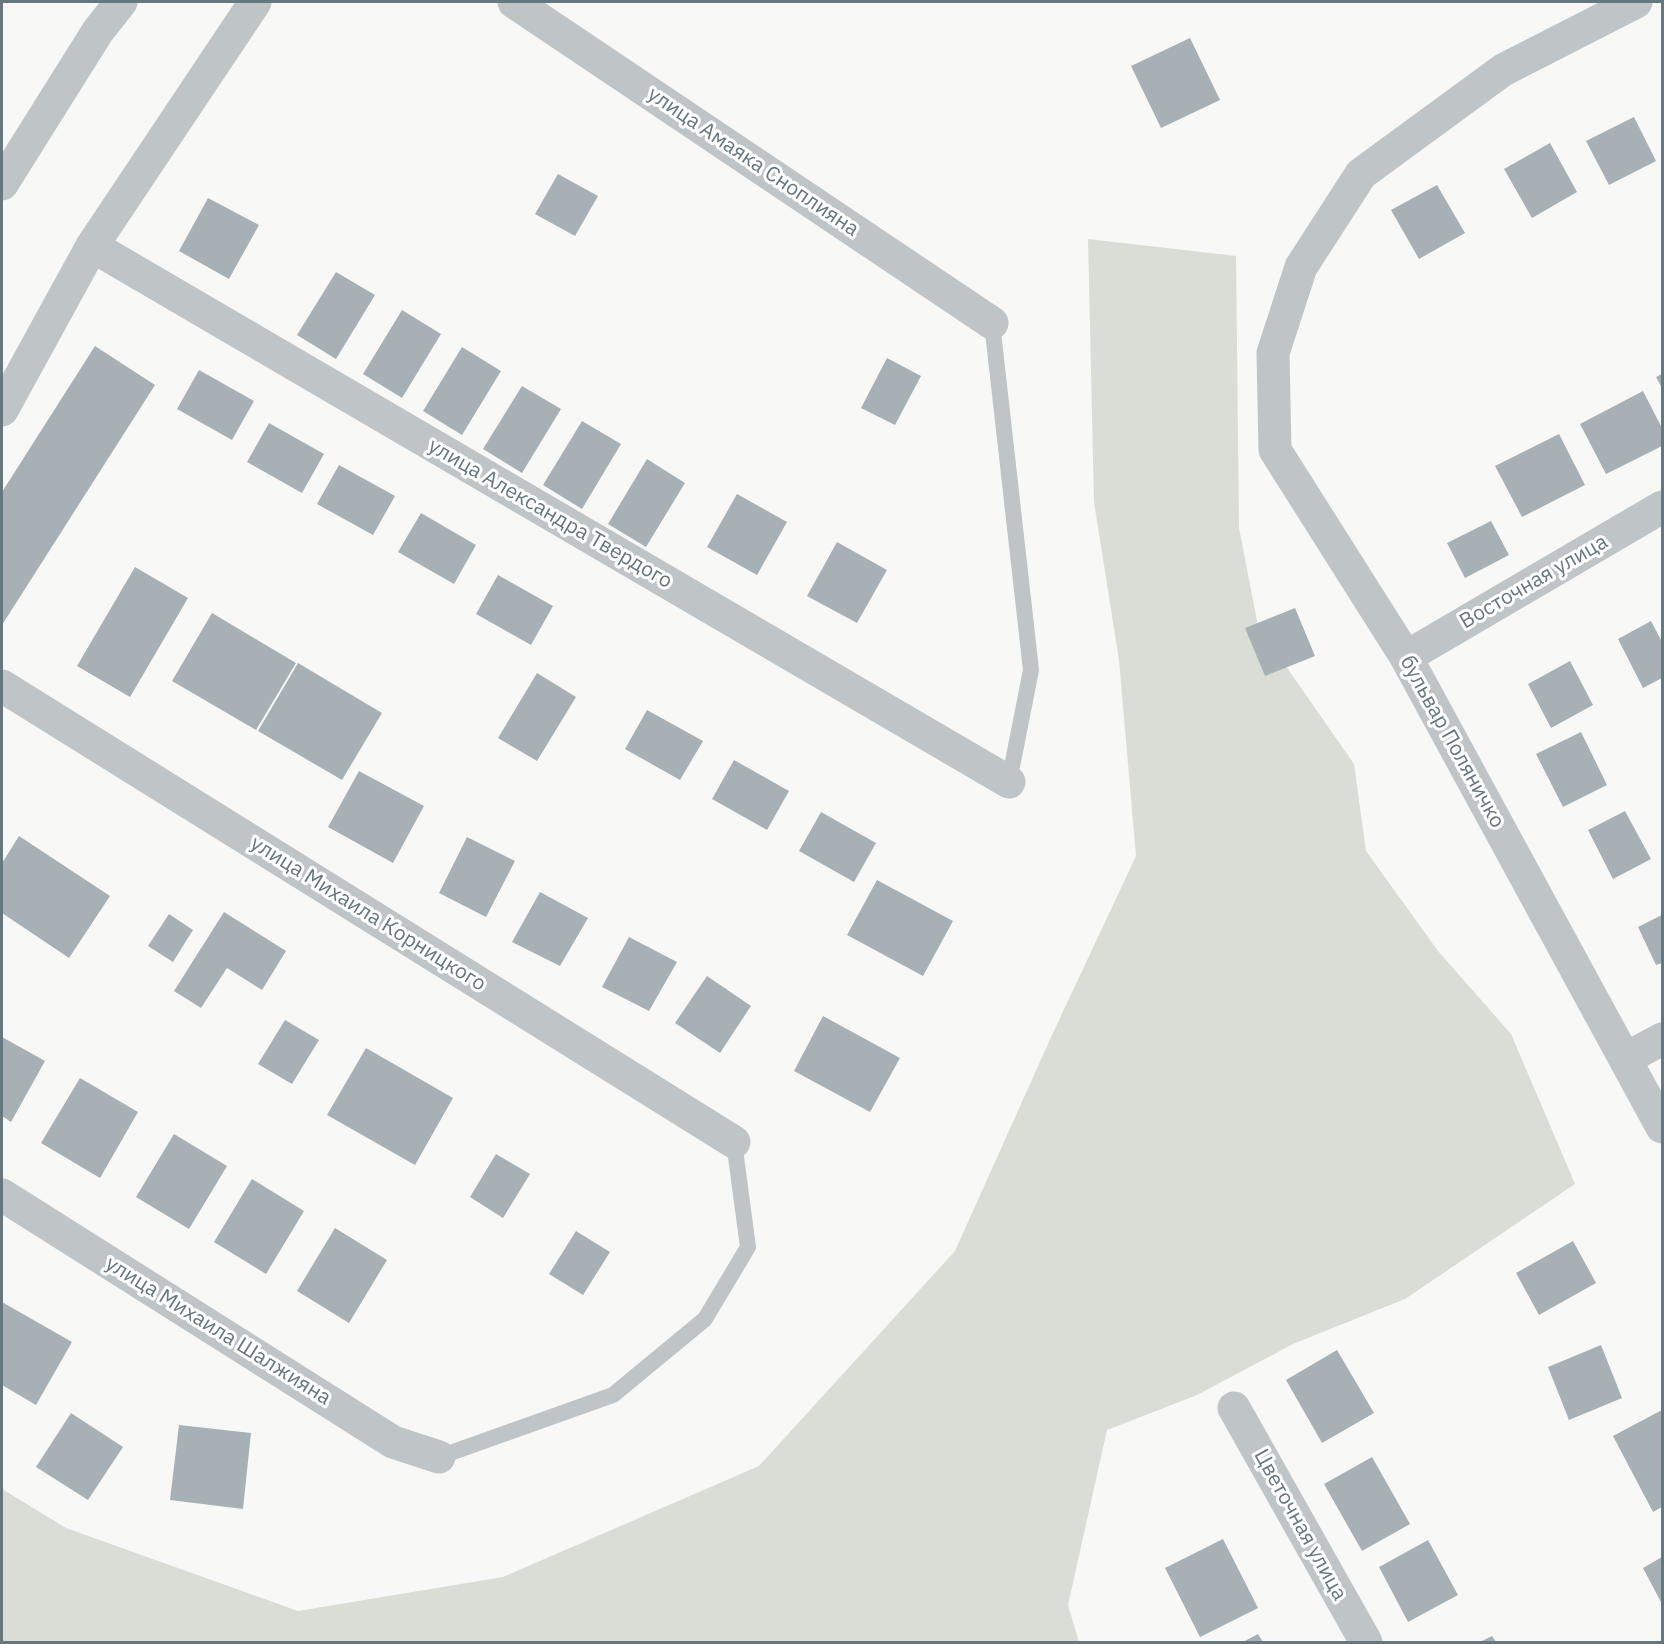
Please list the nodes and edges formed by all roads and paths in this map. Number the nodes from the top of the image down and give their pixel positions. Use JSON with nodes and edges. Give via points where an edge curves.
{"nodes":[{"id":1,"x":121,"y":2,"type":"edge"},
{"id":2,"x":255,"y":2,"type":"edge"},
{"id":3,"x":514,"y":2,"type":"edge"},
{"id":4,"x":1636,"y":2,"type":"edge"},
{"id":5,"x":2,"y":184,"type":"edge"},
{"id":6,"x":92,"y":246,"type":"junction"},
{"id":7,"x":992,"y":323,"type":"joint"},
{"id":8,"x":2,"y":410,"type":"edge"},
{"id":9,"x":1662,"y":507,"type":"edge"},
{"id":10,"x":1406,"y":657,"type":"junction"},
{"id":11,"x":2,"y":686,"type":"edge"},
{"id":12,"x":1009,"y":782,"type":"joint"},
{"id":13,"x":1662,"y":1039,"type":"edge"},
{"id":14,"x":1625,"y":1059,"type":"junction"},
{"id":15,"x":1662,"y":1127,"type":"edge"},
{"id":16,"x":734,"y":1142,"type":"joint"},
{"id":17,"x":2,"y":1195,"type":"edge"},
{"id":18,"x":1234,"y":1408,"type":"dead end"},
{"id":19,"x":439,"y":1457,"type":"joint"},
{"id":20,"x":1366,"y":1642,"type":"edge"}],
"edges":[{"from":1,"to":5,"type":"street","via":[[98,31]]},
{"from":2,"to":6,"type":"street"},
{"from":3,"to":7,"type":"street","name":"улица Амаяка Сноплияна"},
{"from":4,"to":10,"type":"street","name":"бульвар Поляничко","via":[[1503,70],[1361,174],[1302,267],[1273,353],[1275,450]]},
{"from":6,"to":8,"type":"street"},
{"from":6,"to":12,"type":"street","name":"улица Александра Твердого"},
{"from":7,"to":12,"type":"lane","via":[[1031,670]]},
{"from":9,"to":10,"type":"street","name":"Восточная улица"},
{"from":10,"to":14,"type":"street","name":"бульвар Поляничко"},
{"from":11,"to":16,"type":"street","name":"улица Михаила Корницкого"},
{"from":13,"to":14,"type":"street"},
{"from":14,"to":15,"type":"street","name":"бульвар Поляничко"},
{"from":16,"to":19,"type":"lane","via":[[748,1247],[705,1319],[613,1395]]},
{"from":17,"to":19,"type":"street","name":"улица Михаила Шалжияна","via":[[393,1442]]},
{"from":18,"to":20,"type":"street","name":"Цветочная улица"}]}
